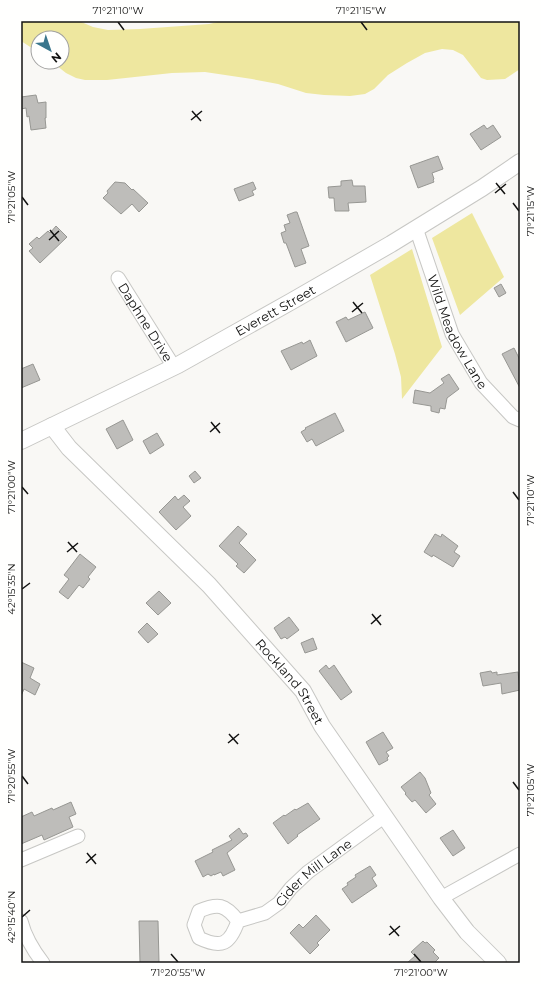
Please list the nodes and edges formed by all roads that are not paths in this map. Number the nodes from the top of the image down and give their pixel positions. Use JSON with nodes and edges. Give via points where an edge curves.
{"nodes":[{"id":1,"x":520,"y":162,"type":"edge"},
{"id":2,"x":416,"y":228,"type":"junction"},
{"id":3,"x":118,"y":278,"type":"dead end"},
{"id":4,"x":174,"y":367,"type":"junction"},
{"id":5,"x":520,"y":420,"type":"edge"},
{"id":6,"x":52,"y":426,"type":"junction"},
{"id":7,"x":21,"y":441,"type":"edge"},
{"id":8,"x":385,"y":816,"type":"junction"},
{"id":9,"x":78,"y":836,"type":"dead end"},
{"id":10,"x":520,"y":854,"type":"edge"},
{"id":11,"x":21,"y":860,"type":"edge"},
{"id":12,"x":441,"y":898,"type":"junction"},
{"id":13,"x":21,"y":921,"type":"edge"},
{"id":14,"x":238,"y":921,"type":"dead end"},
{"id":15,"x":43,"y":963,"type":"edge"},
{"id":16,"x":498,"y":963,"type":"edge"}],
"edges":[{"from":1,"to":2,"type":"street","name":"Everett Street"},
{"from":2,"to":4,"type":"street","name":"Everett Street","via":[[333,278]]},
{"from":2,"to":5,"type":"street","name":"Wild Meadow Lane","via":[[452,334],[481,383],[513,417]]},
{"from":3,"to":4,"type":"street","name":"Daphne Drive"},
{"from":4,"to":6,"type":"street","name":"Everett Street"},
{"from":6,"to":7,"type":"street","name":"Everett Street"},
{"from":6,"to":8,"type":"street","name":"Rockland Street","via":[[69,448],[209,585],[280,664],[303,691],[322,726]]},
{"from":8,"to":12,"type":"street","name":"Rockland Street"},
{"from":8,"to":14,"type":"street","name":"Cider Mill Lane","via":[[308,872],[270,910]]},
{"from":9,"to":11,"type":"street"},
{"from":10,"to":12,"type":"street"},
{"from":12,"to":16,"type":"street","name":"Rockland Street","via":[[467,932]]},
{"from":13,"to":15,"type":"street","via":[[33,951]]}]}
